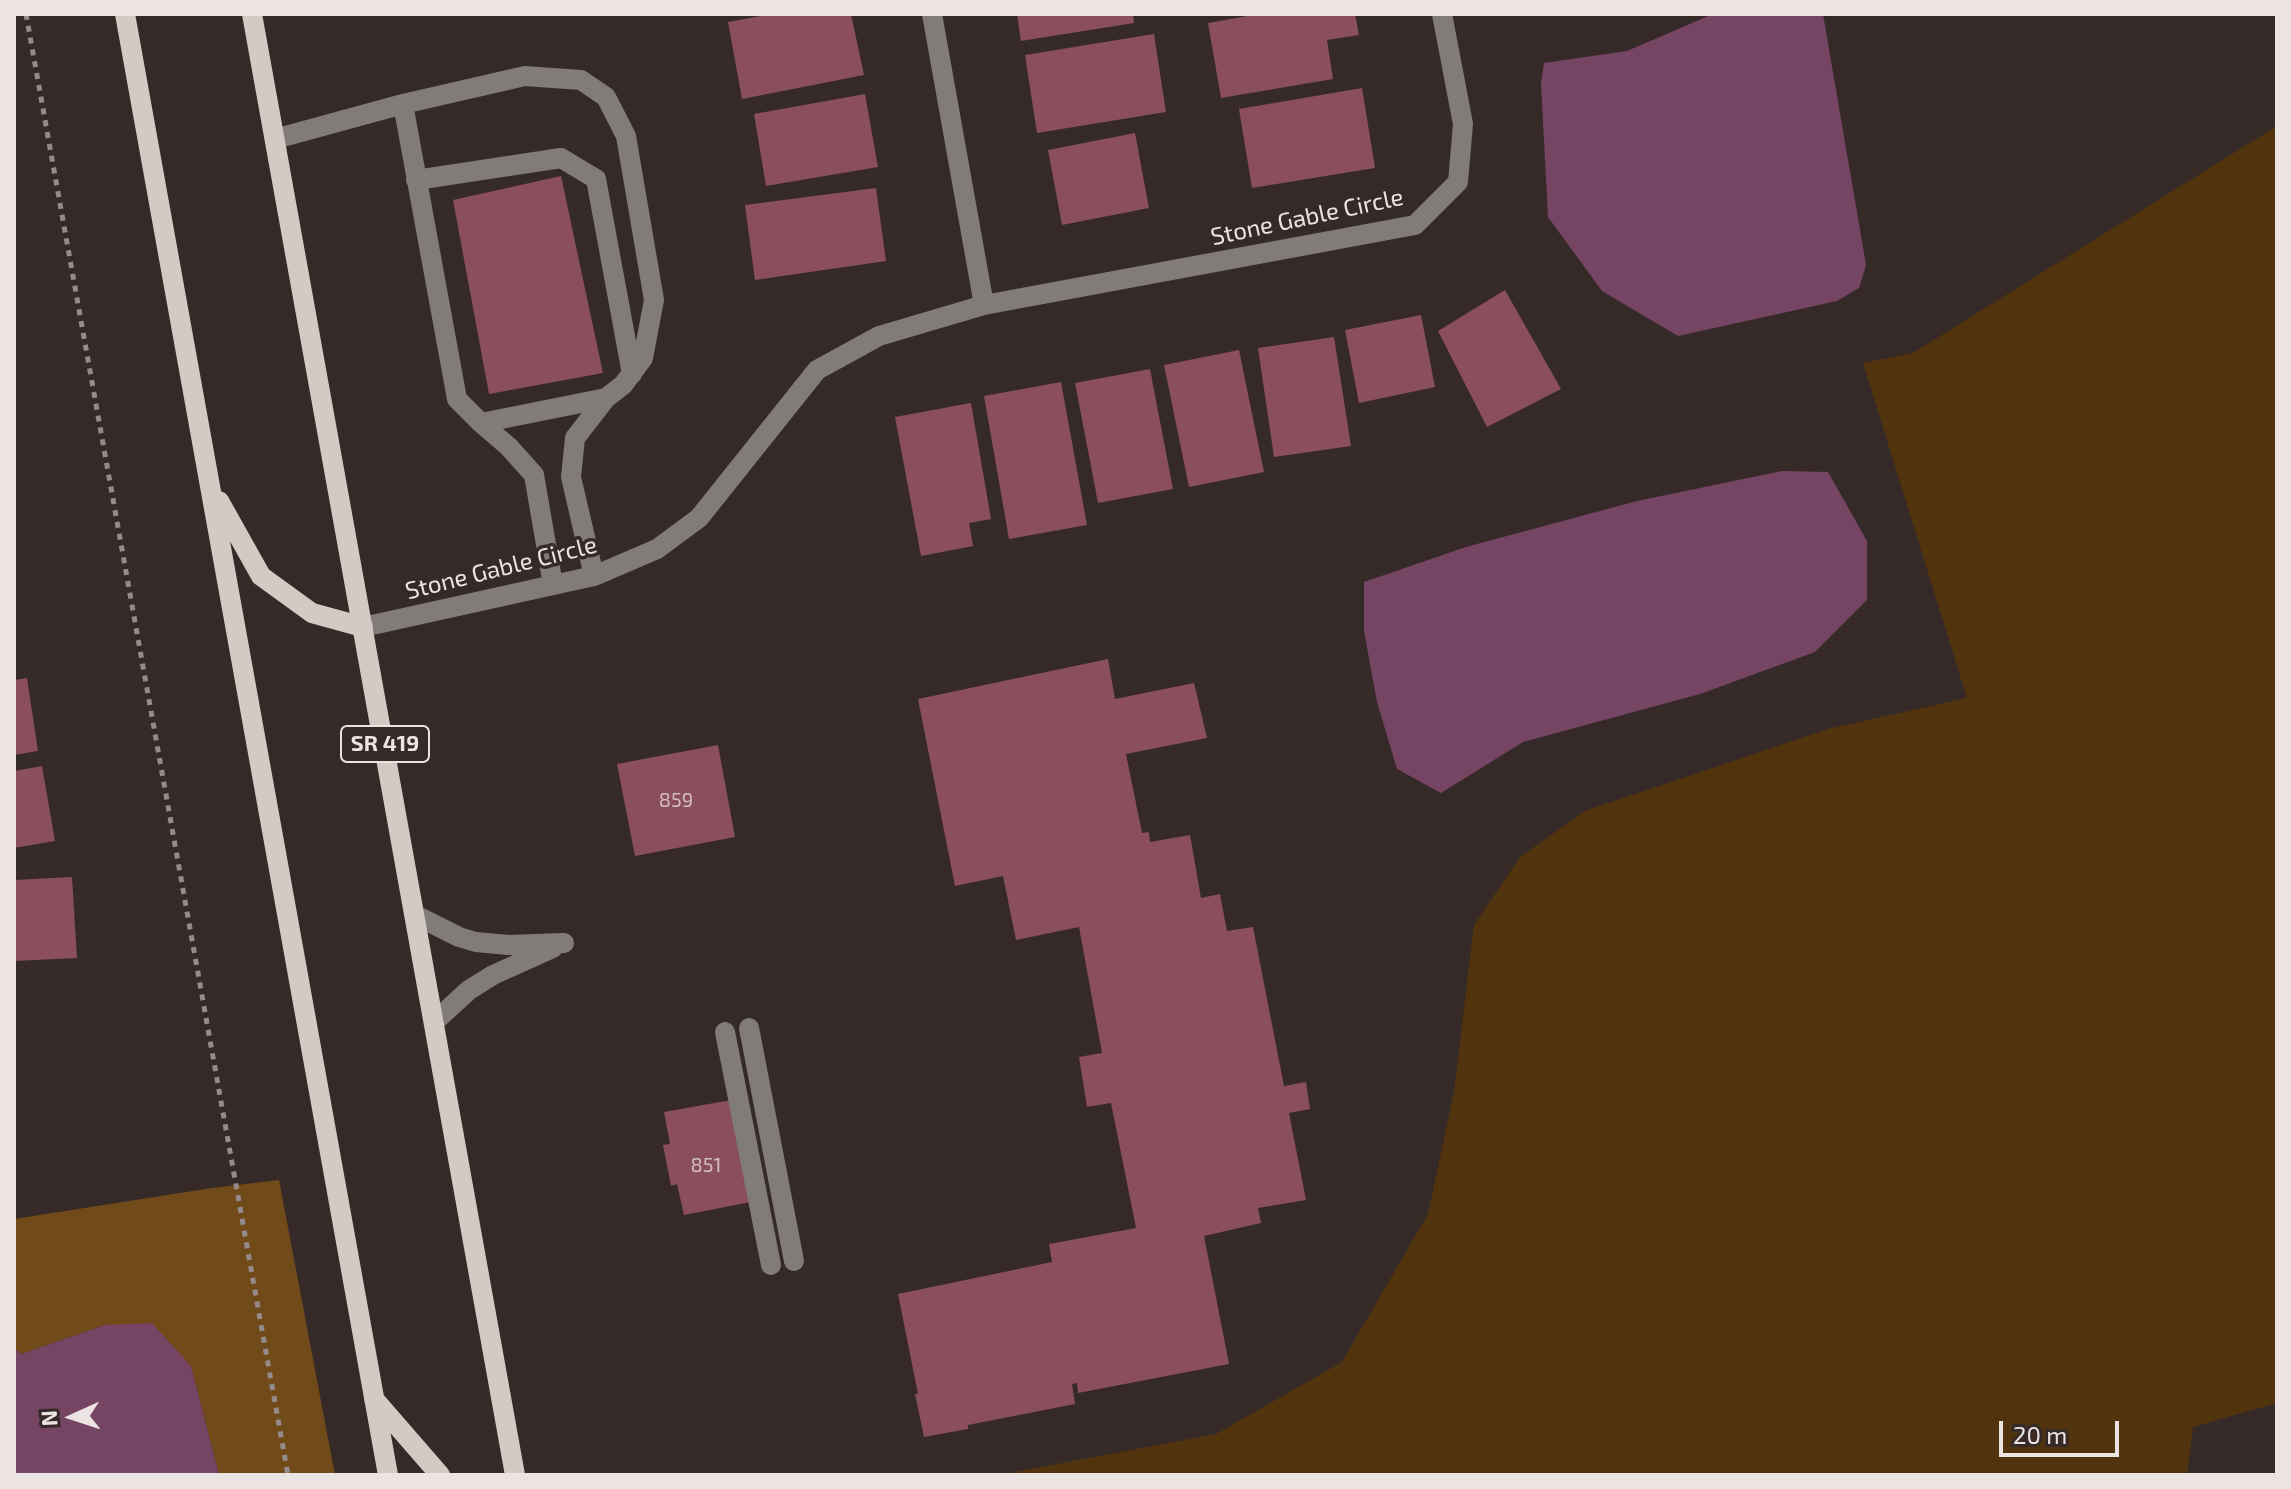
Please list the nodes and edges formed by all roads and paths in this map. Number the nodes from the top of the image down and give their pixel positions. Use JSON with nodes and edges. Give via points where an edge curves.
{"nodes":[{"id":1,"x":26,"y":14,"type":"edge"},
{"id":2,"x":125,"y":14,"type":"edge"},
{"id":3,"x":252,"y":14,"type":"edge"},
{"id":4,"x":932,"y":14,"type":"edge"},
{"id":5,"x":1442,"y":14,"type":"edge"},
{"id":6,"x":403,"y":104,"type":"junction"},
{"id":7,"x":275,"y":139,"type":"junction"},
{"id":8,"x":416,"y":180,"type":"junction"},
{"id":9,"x":984,"y":305,"type":"junction"},
{"id":10,"x":632,"y":374,"type":"junction"},
{"id":11,"x":606,"y":398,"type":"junction"},
{"id":12,"x":481,"y":423,"type":"junction"},
{"id":13,"x":211,"y":487,"type":"junction"},
{"id":14,"x":594,"y":576,"type":"junction"},
{"id":15,"x":553,"y":585,"type":"junction"},
{"id":16,"x":363,"y":627,"type":"junction"},
{"id":17,"x":415,"y":915,"type":"junction"},
{"id":18,"x":434,"y":1022,"type":"junction"},
{"id":19,"x":749,"y":1028,"type":"dead end"},
{"id":20,"x":725,"y":1032,"type":"dead end"},
{"id":21,"x":794,"y":1261,"type":"dead end"},
{"id":22,"x":771,"y":1265,"type":"dead end"},
{"id":23,"x":374,"y":1399,"type":"junction"},
{"id":24,"x":288,"y":1475,"type":"edge"},
{"id":25,"x":388,"y":1475,"type":"edge"},
{"id":26,"x":440,"y":1475,"type":"edge"},
{"id":27,"x":515,"y":1475,"type":"edge"}],
"edges":[{"from":1,"to":24,"type":"path"},
{"from":2,"to":13,"type":"main road"},
{"from":3,"to":7,"type":"main road","number":"SR 419"},
{"from":4,"to":9,"type":"street"},
{"from":5,"to":9,"type":"street","name":"Stone Gable Circle","via":[[1463,124],[1458,182],[1415,225]]},
{"from":6,"to":7,"type":"street"},
{"from":6,"to":8,"type":"street"},
{"from":6,"to":10,"type":"street","via":[[525,76],[581,80],[606,97],[626,136],[654,300],[643,358]]},
{"from":7,"to":16,"type":"main road","number":"SR 419"},
{"from":8,"to":10,"type":"street","via":[[561,158],[596,179]]},
{"from":8,"to":12,"type":"street","via":[[457,399]]},
{"from":9,"to":14,"type":"street","name":"Stone Gable Circle","via":[[879,336],[817,370],[699,518],[657,549]]},
{"from":10,"to":11,"type":"street"},
{"from":11,"to":12,"type":"street"},
{"from":11,"to":14,"type":"street","via":[[575,438],[571,477]]},
{"from":12,"to":15,"type":"street","via":[[534,475]]},
{"from":13,"to":16,"type":"main road","via":[[261,576],[312,613]]},
{"from":13,"to":23,"type":"main road"},
{"from":14,"to":15,"type":"street","name":"Stone Gable Circle"},
{"from":15,"to":16,"type":"street","name":"Stone Gable Circle"},
{"from":16,"to":17,"type":"main road","number":"SR 419"},
{"from":17,"to":18,"type":"main road","number":"SR 419"},
{"from":17,"to":18,"type":"street","via":[[476,942],[564,943],[493,975]]},
{"from":18,"to":27,"type":"main road","number":"SR 419"},
{"from":19,"to":21,"type":"street"},
{"from":20,"to":22,"type":"street"},
{"from":23,"to":25,"type":"main road"},
{"from":23,"to":26,"type":"main road"}]}
